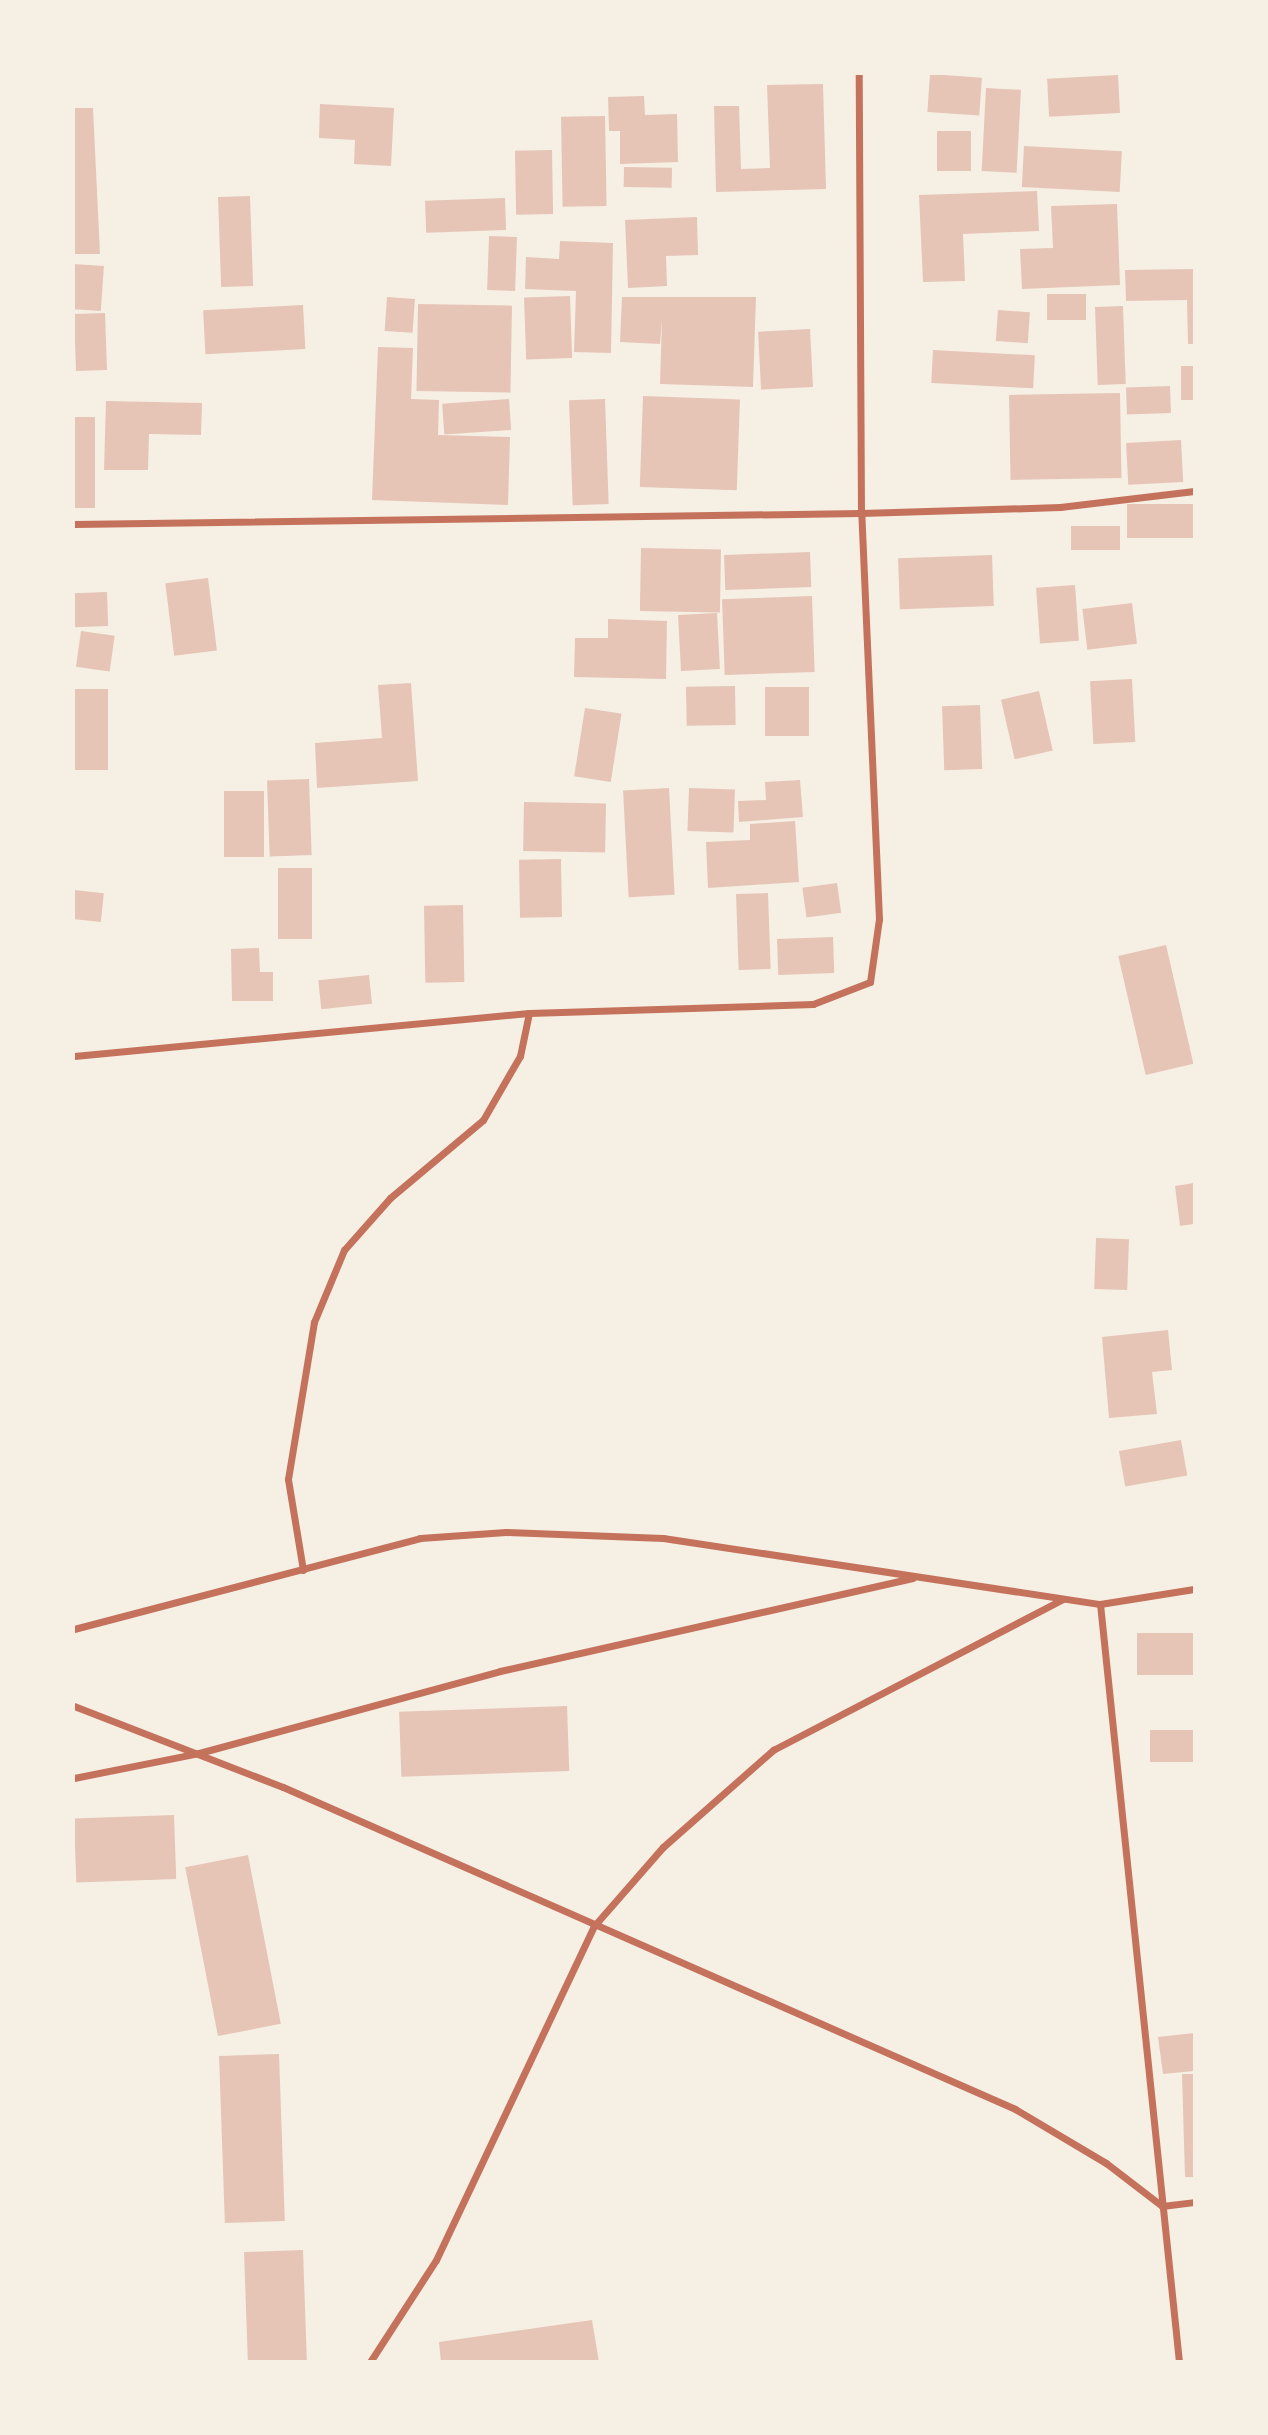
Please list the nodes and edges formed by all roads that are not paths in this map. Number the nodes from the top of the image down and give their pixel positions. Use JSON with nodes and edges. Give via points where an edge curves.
{"nodes":[{"id":1,"x":859,"y":74,"type":"edge"},
{"id":2,"x":1195,"y":491,"type":"edge"},
{"id":3,"x":861,"y":513,"type":"junction"},
{"id":4,"x":74,"y":524,"type":"edge"},
{"id":5,"x":529,"y":1013,"type":"junction"},
{"id":6,"x":74,"y":1056,"type":"edge"},
{"id":7,"x":303,"y":1570,"type":"junction"},
{"id":8,"x":919,"y":1577,"type":"junction"},
{"id":9,"x":1195,"y":1589,"type":"edge"},
{"id":10,"x":1063,"y":1599,"type":"junction"},
{"id":11,"x":1100,"y":1604,"type":"junction"},
{"id":12,"x":74,"y":1629,"type":"edge"},
{"id":13,"x":74,"y":1706,"type":"edge"},
{"id":14,"x":199,"y":1753,"type":"junction"},
{"id":15,"x":74,"y":1778,"type":"edge"},
{"id":16,"x":594,"y":1926,"type":"junction"},
{"id":17,"x":1195,"y":2202,"type":"edge"},
{"id":18,"x":1162,"y":2206,"type":"junction"},
{"id":19,"x":370,"y":2361,"type":"edge"},
{"id":20,"x":1180,"y":2361,"type":"edge"}],
"edges":[{"from":1,"to":3,"type":"street"},
{"from":2,"to":3,"type":"street","via":[[1060,507]]},
{"from":3,"to":4,"type":"street"},
{"from":3,"to":5,"type":"street","via":[[879,919],[870,982],[813,1004]]},
{"from":5,"to":6,"type":"street"},
{"from":5,"to":7,"type":"street","via":[[520,1056],[483,1120],[390,1198],[344,1250],[314,1322],[288,1479]]},
{"from":7,"to":8,"type":"street","via":[[420,1538],[506,1532],[663,1538]]},
{"from":7,"to":12,"type":"street"},
{"from":8,"to":10,"type":"street"},
{"from":8,"to":14,"type":"street","via":[[500,1671]]},
{"from":9,"to":11,"type":"street"},
{"from":10,"to":11,"type":"street"},
{"from":10,"to":16,"type":"street","via":[[773,1750],[663,1847]]},
{"from":11,"to":18,"type":"street"},
{"from":13,"to":14,"type":"street"},
{"from":14,"to":15,"type":"street"},
{"from":14,"to":16,"type":"street"},
{"from":16,"to":18,"type":"street","via":[[1015,2109],[1106,2163]]},
{"from":16,"to":19,"type":"street","via":[[436,2260]]},
{"from":17,"to":18,"type":"street"},
{"from":18,"to":20,"type":"street"}]}
